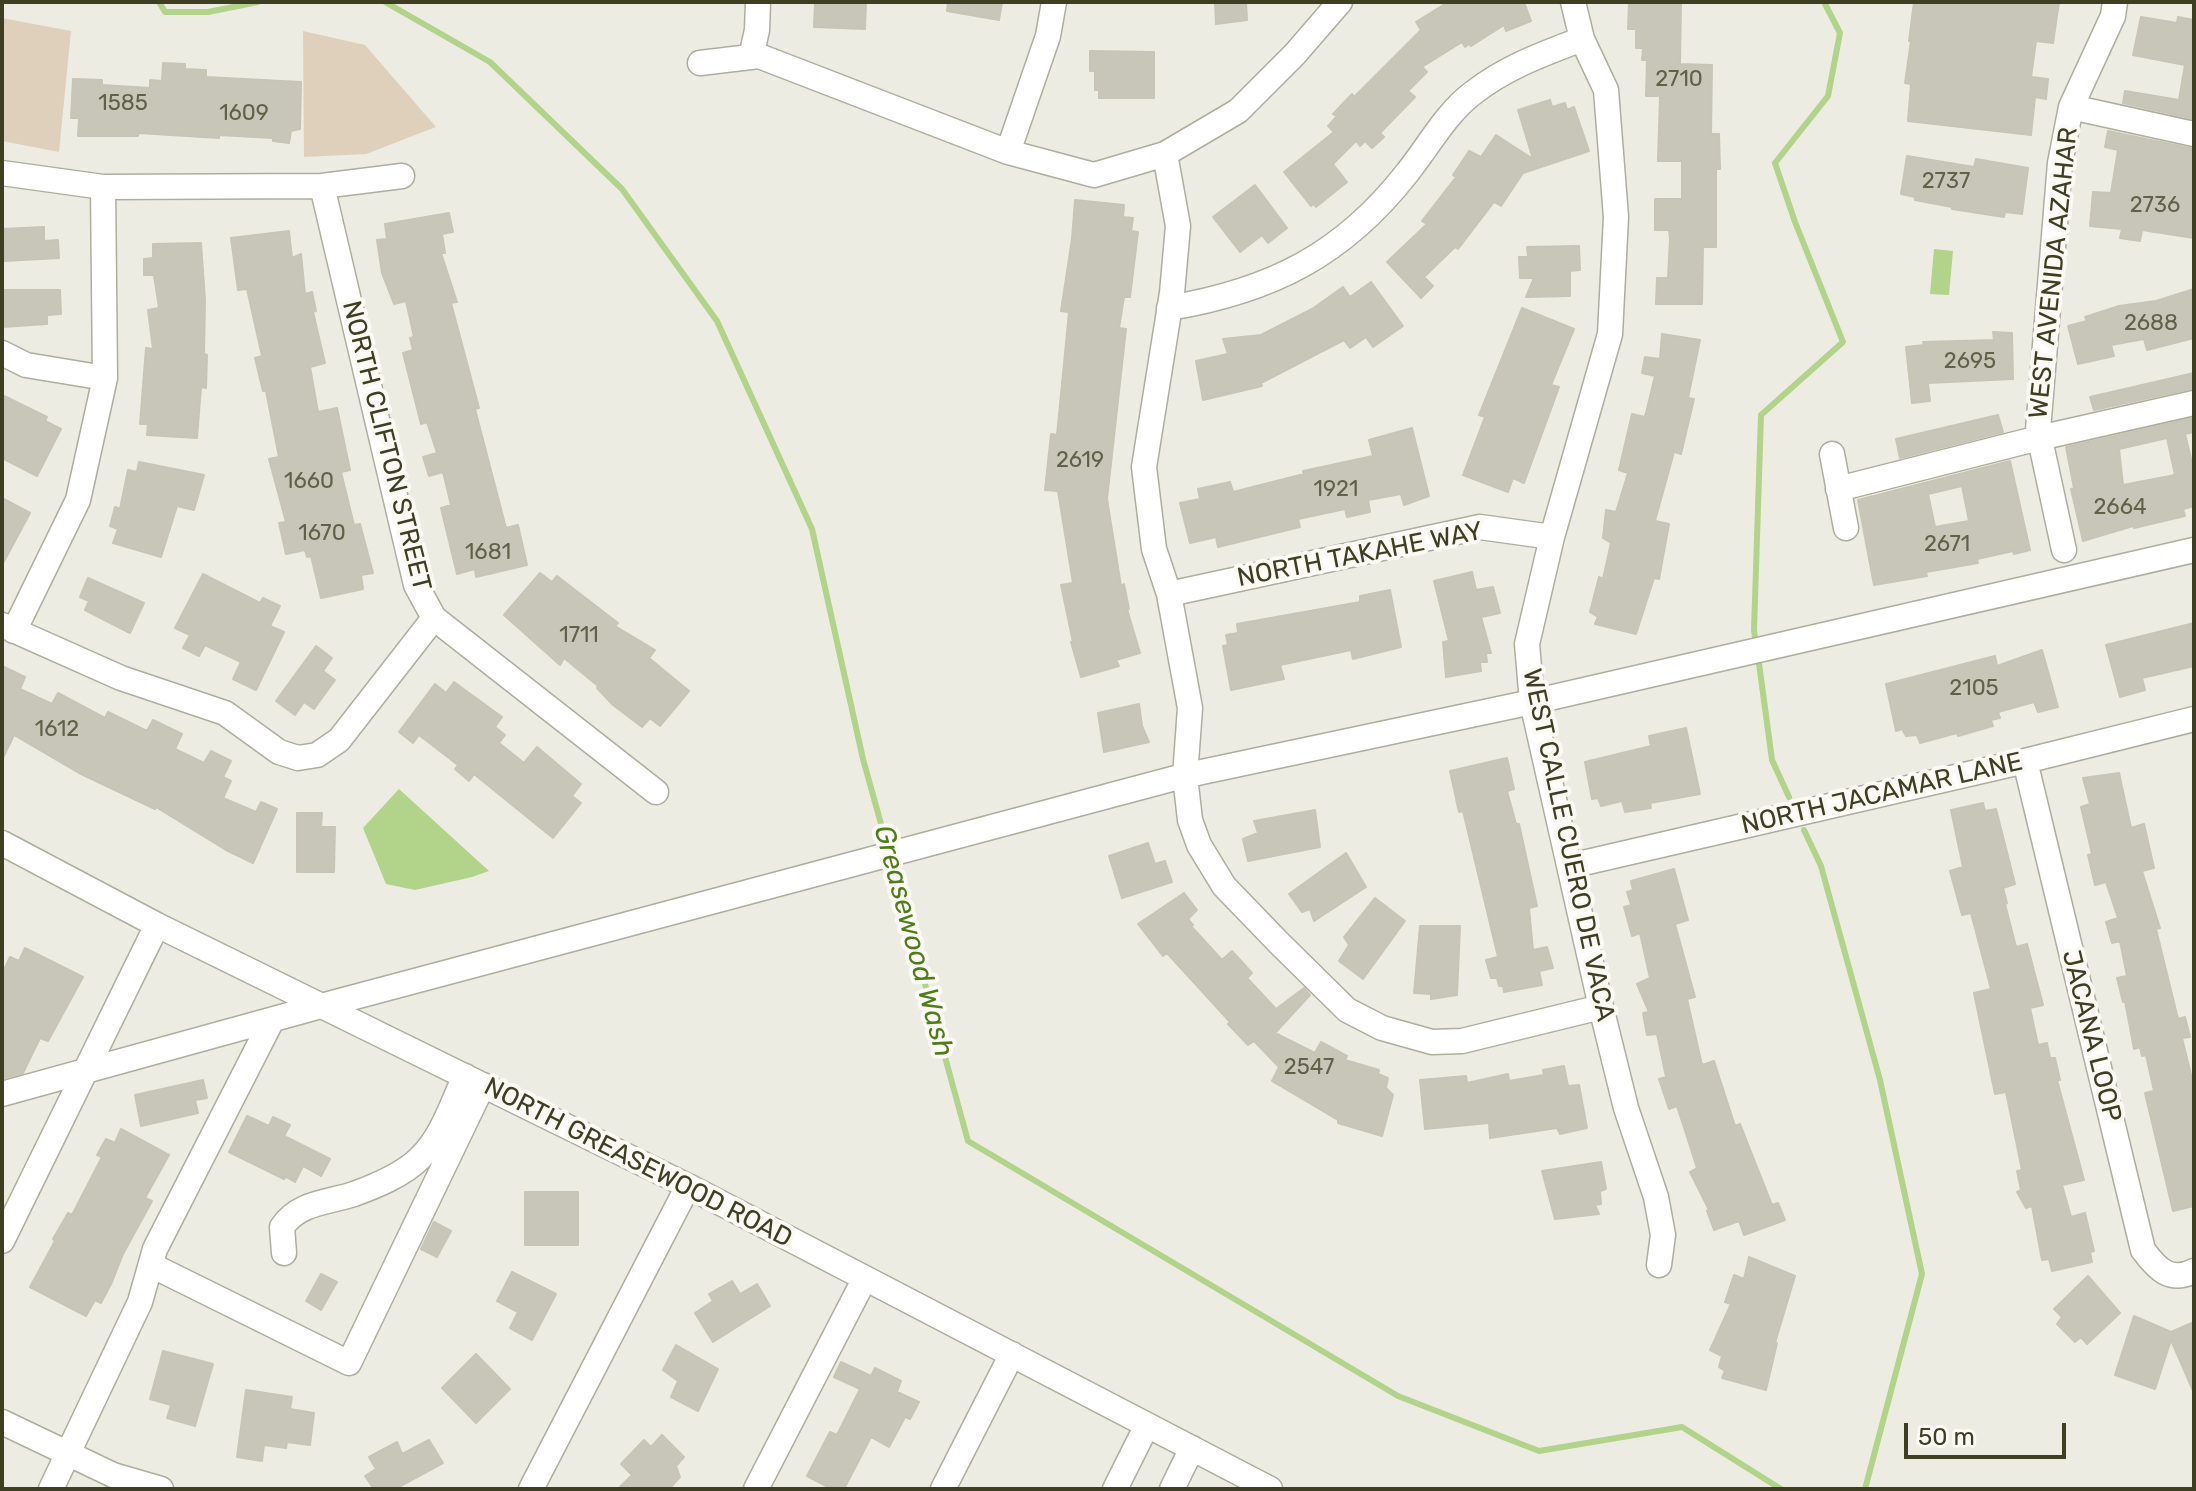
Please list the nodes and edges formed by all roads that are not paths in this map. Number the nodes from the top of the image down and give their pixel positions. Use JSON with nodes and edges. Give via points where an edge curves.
{"nodes":[{"id":1,"x":758,"y":2,"type":"edge"},
{"id":2,"x":1054,"y":2,"type":"edge"},
{"id":3,"x":1340,"y":2,"type":"edge"},
{"id":4,"x":1573,"y":2,"type":"edge"},
{"id":5,"x":2115,"y":2,"type":"edge"},
{"id":6,"x":1582,"y":39,"type":"junction"},
{"id":7,"x":751,"y":57,"type":"junction"},
{"id":8,"x":700,"y":63,"type":"dead end"},
{"id":9,"x":2071,"y":107,"type":"junction"},
{"id":10,"x":2194,"y":134,"type":"edge"},
{"id":11,"x":1008,"y":152,"type":"junction"},
{"id":12,"x":1165,"y":154,"type":"junction"},
{"id":13,"x":2,"y":173,"type":"edge"},
{"id":14,"x":402,"y":176,"type":"dead end"},
{"id":15,"x":322,"y":186,"type":"junction"},
{"id":16,"x":103,"y":187,"type":"junction"},
{"id":17,"x":1169,"y":308,"type":"junction"},
{"id":18,"x":2,"y":353,"type":"edge"},
{"id":19,"x":105,"y":378,"type":"junction"},
{"id":20,"x":2194,"y":403,"type":"edge"},
{"id":21,"x":2039,"y":438,"type":"junction"},
{"id":22,"x":1832,"y":454,"type":"dead end"},
{"id":23,"x":1838,"y":489,"type":"junction"},
{"id":24,"x":1846,"y":528,"type":"dead end"},
{"id":25,"x":1552,"y":537,"type":"junction"},
{"id":26,"x":2064,"y":550,"type":"dead end"},
{"id":27,"x":2194,"y":550,"type":"edge"},
{"id":28,"x":1169,"y":594,"type":"junction"},
{"id":29,"x":434,"y":618,"type":"junction"},
{"id":30,"x":8,"y":628,"type":"edge"},
{"id":31,"x":1532,"y":702,"type":"junction"},
{"id":32,"x":2194,"y":719,"type":"edge"},
{"id":33,"x":2025,"y":761,"type":"junction"},
{"id":34,"x":1185,"y":776,"type":"junction"},
{"id":35,"x":656,"y":792,"type":"dead end"},
{"id":36,"x":2,"y":843,"type":"edge"},
{"id":37,"x":1570,"y":866,"type":"junction"},
{"id":38,"x":157,"y":925,"type":"junction"},
{"id":39,"x":321,"y":1006,"type":"junction"},
{"id":40,"x":1601,"y":1007,"type":"junction"},
{"id":41,"x":272,"y":1020,"type":"junction"},
{"id":42,"x":86,"y":1071,"type":"junction"},
{"id":43,"x":474,"y":1081,"type":"junction"},
{"id":44,"x":2,"y":1094,"type":"edge"},
{"id":45,"x":688,"y":1186,"type":"junction"},
{"id":46,"x":2,"y":1241,"type":"edge"},
{"id":47,"x":284,"y":1253,"type":"dead end"},
{"id":48,"x":151,"y":1265,"type":"junction"},
{"id":49,"x":1659,"y":1265,"type":"dead end"},
{"id":50,"x":2194,"y":1271,"type":"edge"},
{"id":51,"x":865,"y":1278,"type":"junction"},
{"id":52,"x":1012,"y":1354,"type":"junction"},
{"id":53,"x":2,"y":1422,"type":"edge"},
{"id":54,"x":1147,"y":1425,"type":"junction"},
{"id":55,"x":1192,"y":1448,"type":"junction"},
{"id":56,"x":68,"y":1454,"type":"junction"},
{"id":57,"x":51,"y":1489,"type":"edge"},
{"id":58,"x":161,"y":1489,"type":"edge"},
{"id":59,"x":531,"y":1489,"type":"edge"},
{"id":60,"x":756,"y":1489,"type":"edge"},
{"id":61,"x":943,"y":1489,"type":"edge"},
{"id":62,"x":1115,"y":1489,"type":"edge"},
{"id":63,"x":1172,"y":1489,"type":"edge"},
{"id":64,"x":1270,"y":1489,"type":"edge"}],
"edges":[{"from":1,"to":7,"type":"street"},
{"from":2,"to":11,"type":"street","via":[[1048,36]]},
{"from":3,"to":12,"type":"street","via":[[1238,111]]},
{"from":4,"to":6,"type":"street","name":"WEST CALLE CUERO DE VACA"},
{"from":5,"to":9,"type":"street","name":"WEST AVENIDA AZAHAR"},
{"from":6,"to":17,"type":"street","via":[[1515,64],[1471,94],[1374,210],[1328,251],[1274,281]]},
{"from":6,"to":25,"type":"street","name":"WEST CALLE CUERO DE VACA","via":[[1606,90],[1616,217],[1610,334]]},
{"from":7,"to":8,"type":"street"},
{"from":7,"to":11,"type":"street"},
{"from":9,"to":10,"type":"street"},
{"from":9,"to":21,"type":"street","name":"WEST AVENIDA AZAHAR","via":[[2060,163]]},
{"from":11,"to":12,"type":"street","via":[[1094,175]]},
{"from":12,"to":17,"type":"street","via":[[1178,226]]},
{"from":13,"to":16,"type":"street"},
{"from":14,"to":15,"type":"street"},
{"from":15,"to":16,"type":"street"},
{"from":15,"to":29,"type":"street","name":"NORTH CLIFTON STREET","via":[[416,585]]},
{"from":16,"to":19,"type":"street"},
{"from":17,"to":28,"type":"street","via":[[1144,467],[1154,549]]},
{"from":18,"to":19,"type":"street","via":[[26,365]]},
{"from":19,"to":30,"type":"street","via":[[78,500]]},
{"from":20,"to":21,"type":"street"},
{"from":21,"to":23,"type":"street"},
{"from":21,"to":26,"type":"street","name":"WEST AVENIDA AZAHAR"},
{"from":22,"to":23,"type":"street"},
{"from":23,"to":24,"type":"street"},
{"from":25,"to":28,"type":"street","name":"NORTH TAKAHE WAY","via":[[1480,527]]},
{"from":25,"to":31,"type":"street","name":"WEST CALLE CUERO DE VACA","via":[[1527,644]]},
{"from":27,"to":31,"type":"street"},
{"from":28,"to":34,"type":"street","via":[[1190,708]]},
{"from":29,"to":30,"type":"street","via":[[339,740],[312,762],[279,752],[225,713],[121,678]]},
{"from":29,"to":35,"type":"street","name":"NORTH CLIFTON STREET"},
{"from":31,"to":34,"type":"street"},
{"from":31,"to":37,"type":"street","name":"WEST CALLE CUERO DE VACA"},
{"from":32,"to":33,"type":"street","name":"NORTH JACAMAR LANE"},
{"from":33,"to":37,"type":"street","name":"NORTH JACAMAR LANE"},
{"from":33,"to":50,"type":"street","name":"JACANA LOOP","via":[[2143,1250],[2158,1280]]},
{"from":34,"to":39,"type":"street"},
{"from":34,"to":40,"type":"street","via":[[1190,820],[1224,886],[1347,1010],[1382,1028],[1432,1042],[1462,1041]]},
{"from":36,"to":38,"type":"street","name":"NORTH GREASEWOOD ROAD"},
{"from":37,"to":40,"type":"street","name":"WEST CALLE CUERO DE VACA"},
{"from":38,"to":39,"type":"street","name":"NORTH GREASEWOOD ROAD"},
{"from":38,"to":42,"type":"street"},
{"from":39,"to":41,"type":"street"},
{"from":39,"to":43,"type":"street","name":"NORTH GREASEWOOD ROAD"},
{"from":40,"to":49,"type":"street","name":"WEST CALLE CUERO DE VACA","via":[[1626,1108],[1656,1197],[1663,1235]]},
{"from":41,"to":42,"type":"street"},
{"from":41,"to":48,"type":"street"},
{"from":42,"to":44,"type":"street"},
{"from":42,"to":46,"type":"street"},
{"from":43,"to":45,"type":"street","name":"NORTH GREASEWOOD ROAD"},
{"from":43,"to":47,"type":"street","via":[[418,1161],[355,1193],[289,1216],[282,1227]]},
{"from":43,"to":48,"type":"street","via":[[349,1363]]},
{"from":45,"to":51,"type":"street","name":"NORTH GREASEWOOD ROAD"},
{"from":45,"to":59,"type":"street"},
{"from":48,"to":56,"type":"street","via":[[140,1302]]},
{"from":51,"to":52,"type":"street","name":"NORTH GREASEWOOD ROAD"},
{"from":51,"to":60,"type":"street"},
{"from":52,"to":54,"type":"street","name":"NORTH GREASEWOOD ROAD"},
{"from":52,"to":61,"type":"street"},
{"from":53,"to":56,"type":"street"},
{"from":54,"to":55,"type":"street","name":"NORTH GREASEWOOD ROAD"},
{"from":54,"to":62,"type":"street"},
{"from":55,"to":63,"type":"street"},
{"from":55,"to":64,"type":"street","name":"NORTH GREASEWOOD ROAD"},
{"from":56,"to":57,"type":"street"},
{"from":56,"to":58,"type":"street"}]}
